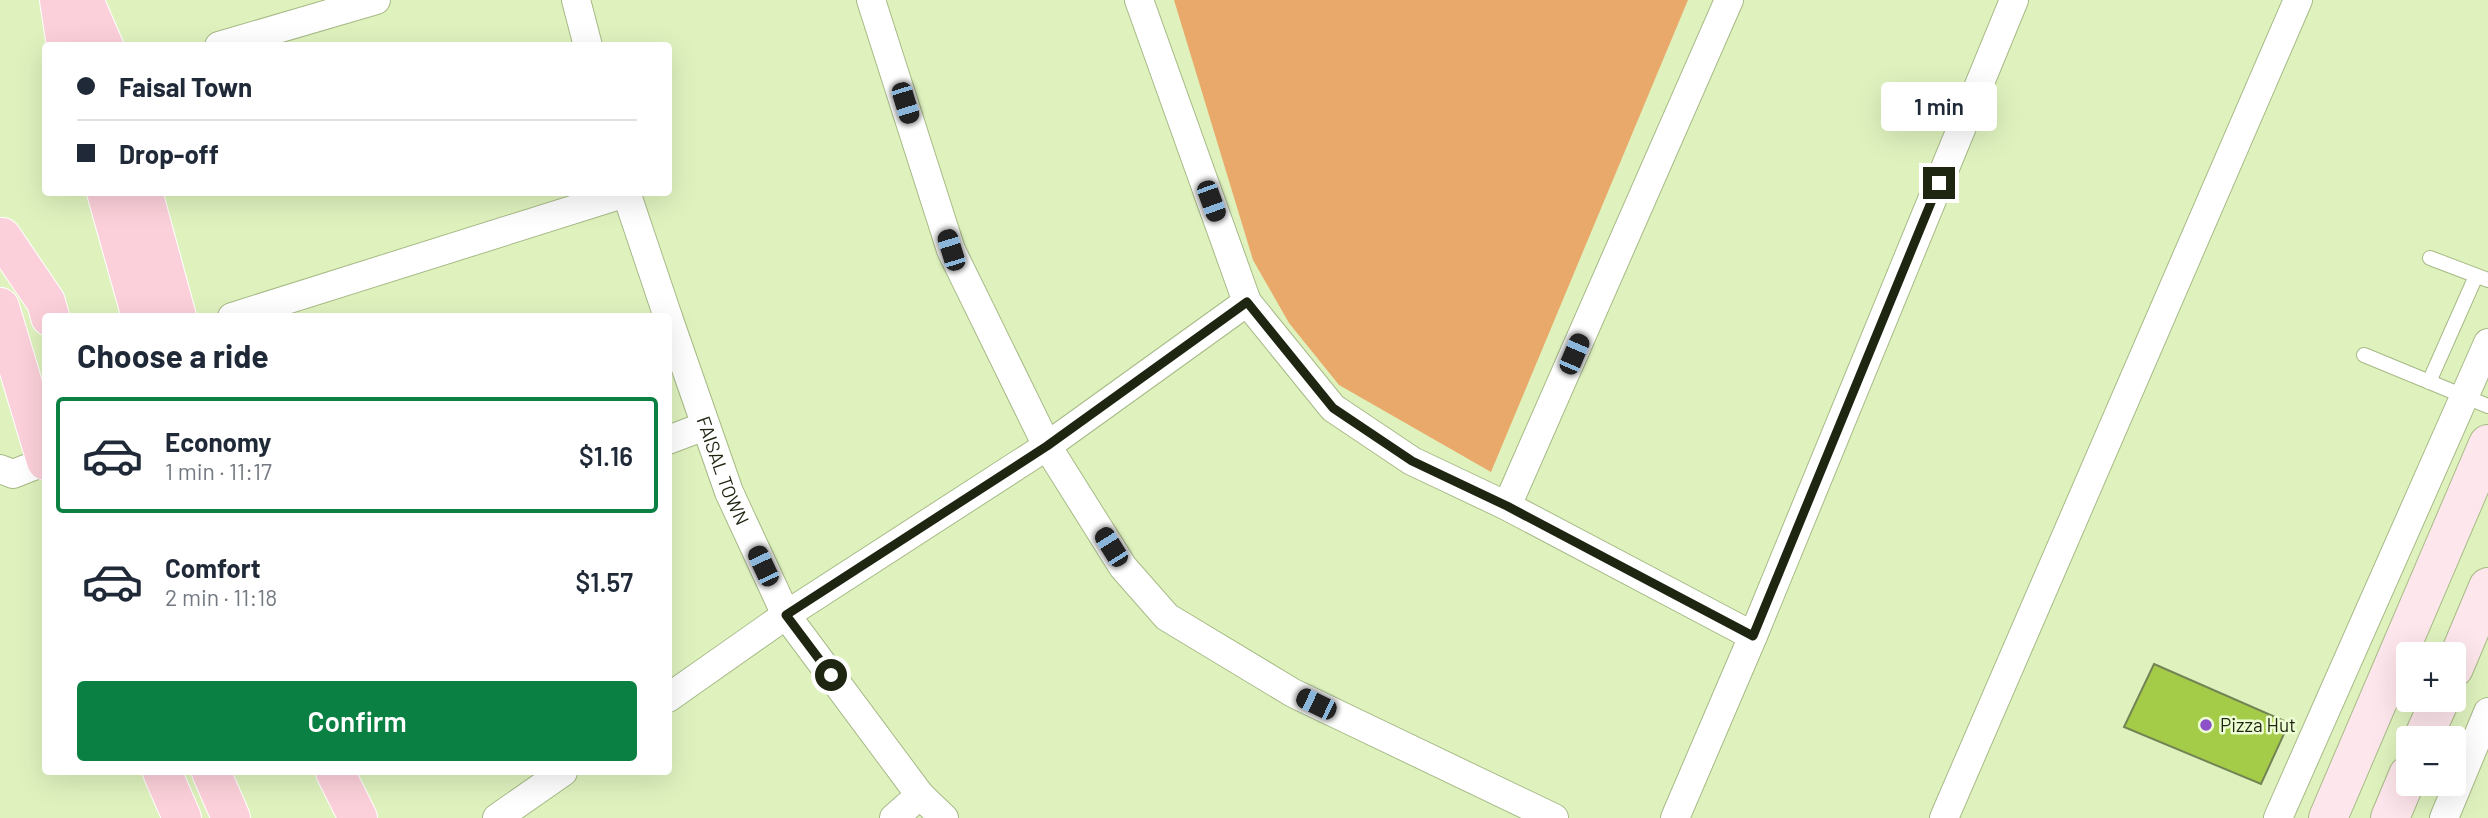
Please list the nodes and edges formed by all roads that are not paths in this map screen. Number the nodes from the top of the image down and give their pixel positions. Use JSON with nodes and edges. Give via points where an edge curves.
{"nodes":[{"id":1,"x":59,"y":0,"type":"edge"},
{"id":2,"x":84,"y":0,"type":"edge"},
{"id":3,"x":376,"y":0,"type":"edge"},
{"id":4,"x":576,"y":0,"type":"edge"},
{"id":5,"x":871,"y":0,"type":"edge"},
{"id":6,"x":1139,"y":0,"type":"edge"},
{"id":7,"x":1729,"y":0,"type":"edge"},
{"id":8,"x":2298,"y":0,"type":"edge"},
{"id":9,"x":2010,"y":2,"type":"edge"},
{"id":10,"x":65,"y":42,"type":"edge"},
{"id":11,"x":102,"y":42,"type":"edge"},
{"id":12,"x":233,"y":42,"type":"edge"},
{"id":13,"x":587,"y":42,"type":"edge"},
{"id":14,"x":107,"y":196,"type":"edge"},
{"id":15,"x":144,"y":196,"type":"edge"},
{"id":16,"x":616,"y":196,"type":"edge"},
{"id":17,"x":627,"y":196,"type":"edge"},
{"id":18,"x":1,"y":232,"type":"edge"},
{"id":19,"x":2430,"y":258,"type":"dead end"},
{"id":20,"x":2482,"y":278,"type":"edge"},
{"id":21,"x":1247,"y":302,"type":"junction"},
{"id":22,"x":0,"y":304,"type":"edge"},
{"id":23,"x":49,"y":313,"type":"edge"},
{"id":24,"x":140,"y":313,"type":"edge"},
{"id":25,"x":176,"y":313,"type":"edge"},
{"id":26,"x":245,"y":313,"type":"edge"},
{"id":27,"x":667,"y":313,"type":"edge"},
{"id":28,"x":672,"y":329,"type":"edge"},
{"id":29,"x":2488,"y":343,"type":"edge"},
{"id":30,"x":2364,"y":355,"type":"dead end"},
{"id":31,"x":2429,"y":382,"type":"junction"},
{"id":32,"x":2476,"y":401,"type":"edge"},
{"id":33,"x":705,"y":426,"type":"junction"},
{"id":34,"x":672,"y":438,"type":"edge"},
{"id":35,"x":2488,"y":444,"type":"edge"},
{"id":36,"x":1047,"y":446,"type":"junction"},
{"id":37,"x":42,"y":447,"type":"edge"},
{"id":38,"x":42,"y":463,"type":"edge"},
{"id":39,"x":0,"y":469,"type":"edge"},
{"id":40,"x":1507,"y":506,"type":"junction"},
{"id":41,"x":2488,"y":587,"type":"edge"},
{"id":42,"x":786,"y":615,"type":"junction"},
{"id":43,"x":1753,"y":636,"type":"junction"},
{"id":44,"x":2465,"y":642,"type":"edge"},
{"id":45,"x":672,"y":695,"type":"edge"},
{"id":46,"x":2488,"y":712,"type":"edge"},
{"id":47,"x":163,"y":775,"type":"edge"},
{"id":48,"x":212,"y":775,"type":"edge"},
{"id":49,"x":312,"y":775,"type":"edge"},
{"id":50,"x":336,"y":775,"type":"edge"},
{"id":51,"x":559,"y":775,"type":"edge"},
{"id":52,"x":920,"y":795,"type":"junction"},
{"id":53,"x":2399,"y":796,"type":"edge"},
{"id":54,"x":182,"y":818,"type":"edge"},
{"id":55,"x":231,"y":818,"type":"edge"},
{"id":56,"x":331,"y":818,"type":"edge"},
{"id":57,"x":358,"y":818,"type":"edge"},
{"id":58,"x":497,"y":818,"type":"edge"},
{"id":59,"x":894,"y":818,"type":"edge"},
{"id":60,"x":944,"y":818,"type":"edge"},
{"id":61,"x":1554,"y":818,"type":"edge"},
{"id":62,"x":1675,"y":818,"type":"edge"},
{"id":63,"x":1944,"y":818,"type":"edge"},
{"id":64,"x":2278,"y":818,"type":"edge"},
{"id":65,"x":2328,"y":818,"type":"edge"},
{"id":66,"x":2390,"y":818,"type":"edge"},
{"id":67,"x":2444,"y":818,"type":"edge"}],
"edges":[{"from":1,"to":10,"type":"main road"},
{"from":2,"to":11,"type":"main road"},
{"from":3,"to":12,"type":"street"},
{"from":4,"to":13,"type":"street"},
{"from":5,"to":36,"type":"street","via":[[951,250]]},
{"from":6,"to":21,"type":"street"},
{"from":7,"to":40,"type":"street"},
{"from":8,"to":63,"type":"street"},
{"from":9,"to":43,"type":"street"},
{"from":14,"to":24,"type":"main road"},
{"from":15,"to":25,"type":"main road"},
{"from":16,"to":26,"type":"street"},
{"from":17,"to":27,"type":"street","name":"FAISAL TOWN"},
{"from":18,"to":22,"type":"main road"},
{"from":18,"to":23,"type":"main road"},
{"from":19,"to":20,"type":"lane"},
{"from":20,"to":31,"type":"lane"},
{"from":21,"to":36,"type":"street"},
{"from":21,"to":40,"type":"street","via":[[1333,408],[1412,461]]},
{"from":22,"to":37,"type":"main road"},
{"from":28,"to":33,"type":"street","name":"FAISAL TOWN"},
{"from":29,"to":32,"type":"street"},
{"from":30,"to":31,"type":"lane"},
{"from":31,"to":32,"type":"lane"},
{"from":32,"to":64,"type":"street"},
{"from":33,"to":34,"type":"street"},
{"from":33,"to":42,"type":"street","name":"FAISAL TOWN","via":[[729,492]]},
{"from":35,"to":65,"type":"main road"},
{"from":36,"to":42,"type":"street"},
{"from":36,"to":61,"type":"street","via":[[1124,567],[1167,617],[1293,693]]},
{"from":38,"to":39,"type":"street","via":[[13,474]]},
{"from":40,"to":43,"type":"street"},
{"from":41,"to":44,"type":"main road"},
{"from":42,"to":45,"type":"street"},
{"from":42,"to":52,"type":"street","name":"FAISAL TOWN"},
{"from":43,"to":62,"type":"street"},
{"from":46,"to":67,"type":"street"},
{"from":47,"to":54,"type":"main road"},
{"from":48,"to":55,"type":"main road"},
{"from":49,"to":56,"type":"main road"},
{"from":50,"to":57,"type":"main road"},
{"from":51,"to":58,"type":"street"},
{"from":52,"to":59,"type":"street"},
{"from":52,"to":60,"type":"street","name":"FAISAL TOWN"},
{"from":53,"to":66,"type":"main road"}]}
